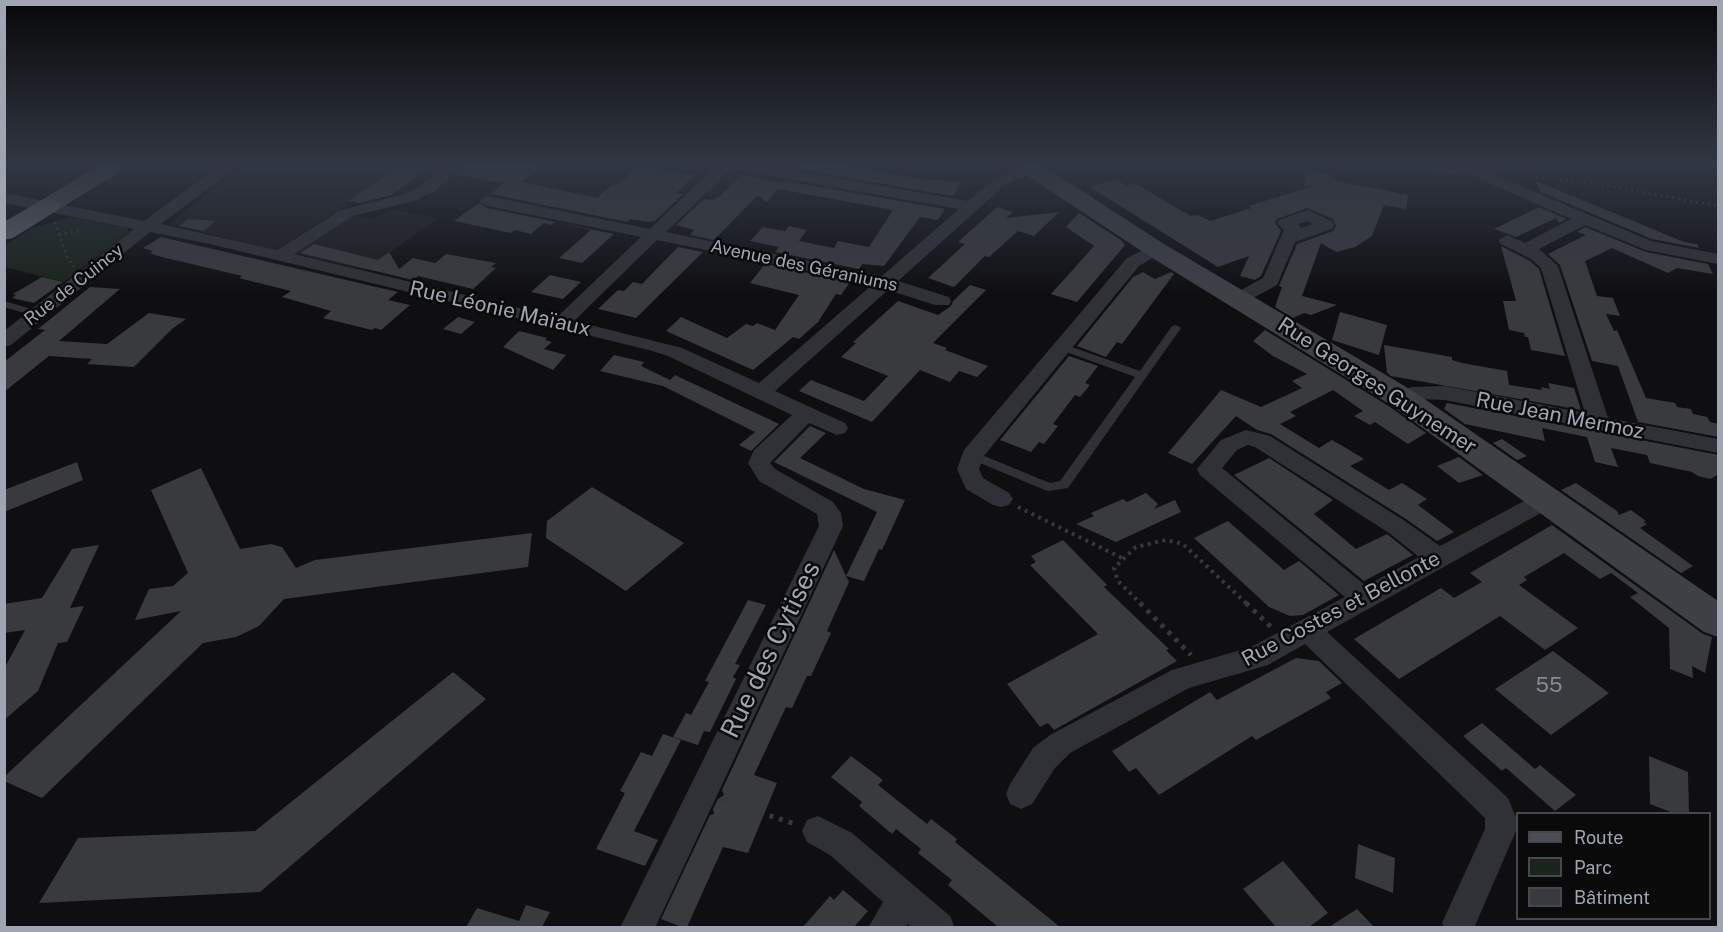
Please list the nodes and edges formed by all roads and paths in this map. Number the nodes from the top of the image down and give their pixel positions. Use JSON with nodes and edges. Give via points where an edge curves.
{"nodes":[{"id":1,"x":39,"y":208,"type":"edge"},
{"id":2,"x":173,"y":208,"type":"edge"},
{"id":3,"x":365,"y":208,"type":"edge"},
{"id":4,"x":526,"y":208,"type":"edge"},
{"id":5,"x":681,"y":208,"type":"edge"},
{"id":6,"x":970,"y":208,"type":"edge"},
{"id":7,"x":1094,"y":208,"type":"edge"},
{"id":8,"x":1559,"y":208,"type":"edge"},
{"id":9,"x":44,"y":210,"type":"junction"},
{"id":10,"x":4,"y":217,"type":"edge"},
{"id":11,"x":1584,"y":219,"type":"junction"},
{"id":12,"x":149,"y":226,"type":"junction"},
{"id":13,"x":4,"y":233,"type":"edge"},
{"id":14,"x":655,"y":234,"type":"junction"},
{"id":15,"x":1288,"y":238,"type":"dead end"},
{"id":16,"x":1508,"y":240,"type":"dead end"},
{"id":17,"x":1155,"y":249,"type":"junction"},
{"id":18,"x":1526,"y":249,"type":"junction"},
{"id":19,"x":279,"y":256,"type":"junction"},
{"id":20,"x":1719,"y":259,"type":"edge"},
{"id":21,"x":70,"y":265,"type":"dead end"},
{"id":22,"x":887,"y":282,"type":"junction"},
{"id":23,"x":1238,"y":299,"type":"junction"},
{"id":24,"x":942,"y":301,"type":"dead end"},
{"id":25,"x":4,"y":304,"type":"edge"},
{"id":26,"x":38,"y":314,"type":"junction"},
{"id":27,"x":561,"y":323,"type":"junction"},
{"id":28,"x":1176,"y":328,"type":"dead end"},
{"id":29,"x":4,"y":341,"type":"edge"},
{"id":30,"x":1062,"y":347,"type":"junction"},
{"id":31,"x":1142,"y":376,"type":"junction"},
{"id":32,"x":760,"y":393,"type":"junction"},
{"id":33,"x":1402,"y":398,"type":"junction"},
{"id":34,"x":806,"y":414,"type":"junction"},
{"id":35,"x":1599,"y":423,"type":"junction"},
{"id":36,"x":837,"y":428,"type":"dead end"},
{"id":37,"x":1719,"y":446,"type":"edge"},
{"id":38,"x":972,"y":455,"type":"junction"},
{"id":39,"x":1001,"y":499,"type":"joint"},
{"id":40,"x":1546,"y":499,"type":"junction"},
{"id":41,"x":1122,"y":558,"type":"junction"},
{"id":42,"x":1438,"y":558,"type":"junction"},
{"id":43,"x":1365,"y":599,"type":"junction"},
{"id":44,"x":1719,"y":621,"type":"edge"},
{"id":45,"x":1296,"y":637,"type":"junction"},
{"id":46,"x":1207,"y":670,"type":"junction"},
{"id":47,"x":700,"y":793,"type":"junction"},
{"id":48,"x":1021,"y":794,"type":"dead end"},
{"id":49,"x":819,"y":831,"type":"joint"},
{"id":50,"x":906,"y":899,"type":"junction"},
{"id":51,"x":1459,"y":923,"type":"dead end"},
{"id":52,"x":637,"y":927,"type":"edge"},
{"id":53,"x":885,"y":927,"type":"edge"},
{"id":54,"x":938,"y":927,"type":"edge"}],
"edges":[{"from":1,"to":9,"type":"street","name":"Rue Léonie Maïaux"},
{"from":2,"to":12,"type":"street","name":"Rue de Cuincy"},
{"from":3,"to":19,"type":"street","via":[[347,213]]},
{"from":4,"to":14,"type":"street","name":"Avenue des Géraniums"},
{"from":5,"to":14,"type":"street"},
{"from":6,"to":22,"type":"street"},
{"from":7,"to":17,"type":"main road","name":"Rue Georges Guynemer"},
{"from":8,"to":11,"type":"street"},
{"from":9,"to":10,"type":"highway"},
{"from":9,"to":12,"type":"street","name":"Rue Léonie Maïaux"},
{"from":9,"to":13,"type":"highway"},
{"from":9,"to":21,"type":"path"},
{"from":11,"to":18,"type":"street"},
{"from":11,"to":20,"type":"street","via":[[1655,248]]},
{"from":12,"to":19,"type":"street","name":"Rue Léonie Maïaux"},
{"from":12,"to":26,"type":"street","name":"Rue de Cuincy"},
{"from":14,"to":22,"type":"street","name":"Avenue des Géraniums"},
{"from":14,"to":27,"type":"street"},
{"from":15,"to":23,"type":"street","via":[[1270,284]]},
{"from":16,"to":18,"type":"street"},
{"from":17,"to":23,"type":"main road","name":"Rue Georges Guynemer"},
{"from":17,"to":30,"type":"street","via":[[1133,262]]},
{"from":18,"to":35,"type":"street","via":[[1549,266]]},
{"from":19,"to":27,"type":"street","name":"Rue Léonie Maïaux"},
{"from":22,"to":24,"type":"street","name":"Avenue des Géraniums"},
{"from":22,"to":32,"type":"street"},
{"from":23,"to":33,"type":"main road","name":"Rue Georges Guynemer"},
{"from":25,"to":26,"type":"lane"},
{"from":26,"to":29,"type":"street","name":"Rue de Cuincy"},
{"from":27,"to":32,"type":"street","name":"Rue Léonie Maïaux","via":[[667,349]]},
{"from":28,"to":31,"type":"lane"},
{"from":30,"to":31,"type":"lane"},
{"from":30,"to":38,"type":"street"},
{"from":31,"to":38,"type":"lane","via":[[1064,485],[1050,488]]},
{"from":32,"to":34,"type":"street","name":"Rue Léonie Maïaux"},
{"from":33,"to":35,"type":"street","name":"Rue Jean Mermoz","via":[[1419,392],[1445,393]]},
{"from":33,"to":40,"type":"main road","name":"Rue Georges Guynemer"},
{"from":34,"to":36,"type":"street","name":"Rue Léonie Maïaux"},
{"from":34,"to":47,"type":"street","name":"Rue des Cytises","via":[[762,455],[759,463],[767,475],[825,508],[831,526]]},
{"from":35,"to":37,"type":"street","name":"Rue Jean Mermoz"},
{"from":38,"to":39,"type":"street","via":[[969,476],[981,489]]},
{"from":39,"to":41,"type":"path"},
{"from":40,"to":42,"type":"street","name":"Rue Costes et Bellonte"},
{"from":40,"to":44,"type":"main road","name":"Rue Georges Guynemer"},
{"from":41,"to":45,"type":"path","via":[[1152,541],[1183,544],[1273,629]]},
{"from":41,"to":46,"type":"path","via":[[1114,568],[1118,581]]},
{"from":42,"to":43,"type":"street","name":"Rue Costes et Bellonte"},
{"from":42,"to":43,"type":"street","via":[[1397,527],[1262,441],[1246,436],[1229,445],[1208,469]]},
{"from":43,"to":45,"type":"street","name":"Rue Costes et Bellonte"},
{"from":45,"to":46,"type":"street","name":"Rue Costes et Bellonte","via":[[1247,662]]},
{"from":45,"to":51,"type":"street","via":[[1497,809],[1502,823],[1500,831]]},
{"from":46,"to":48,"type":"street","name":"Rue Costes et Bellonte","via":[[1182,678],[1052,750]]},
{"from":47,"to":49,"type":"path"},
{"from":47,"to":52,"type":"street","name":"Rue des Cytises"},
{"from":49,"to":50,"type":"street","via":[[841,844]]},
{"from":50,"to":53,"type":"street"},
{"from":50,"to":54,"type":"street"}]}
